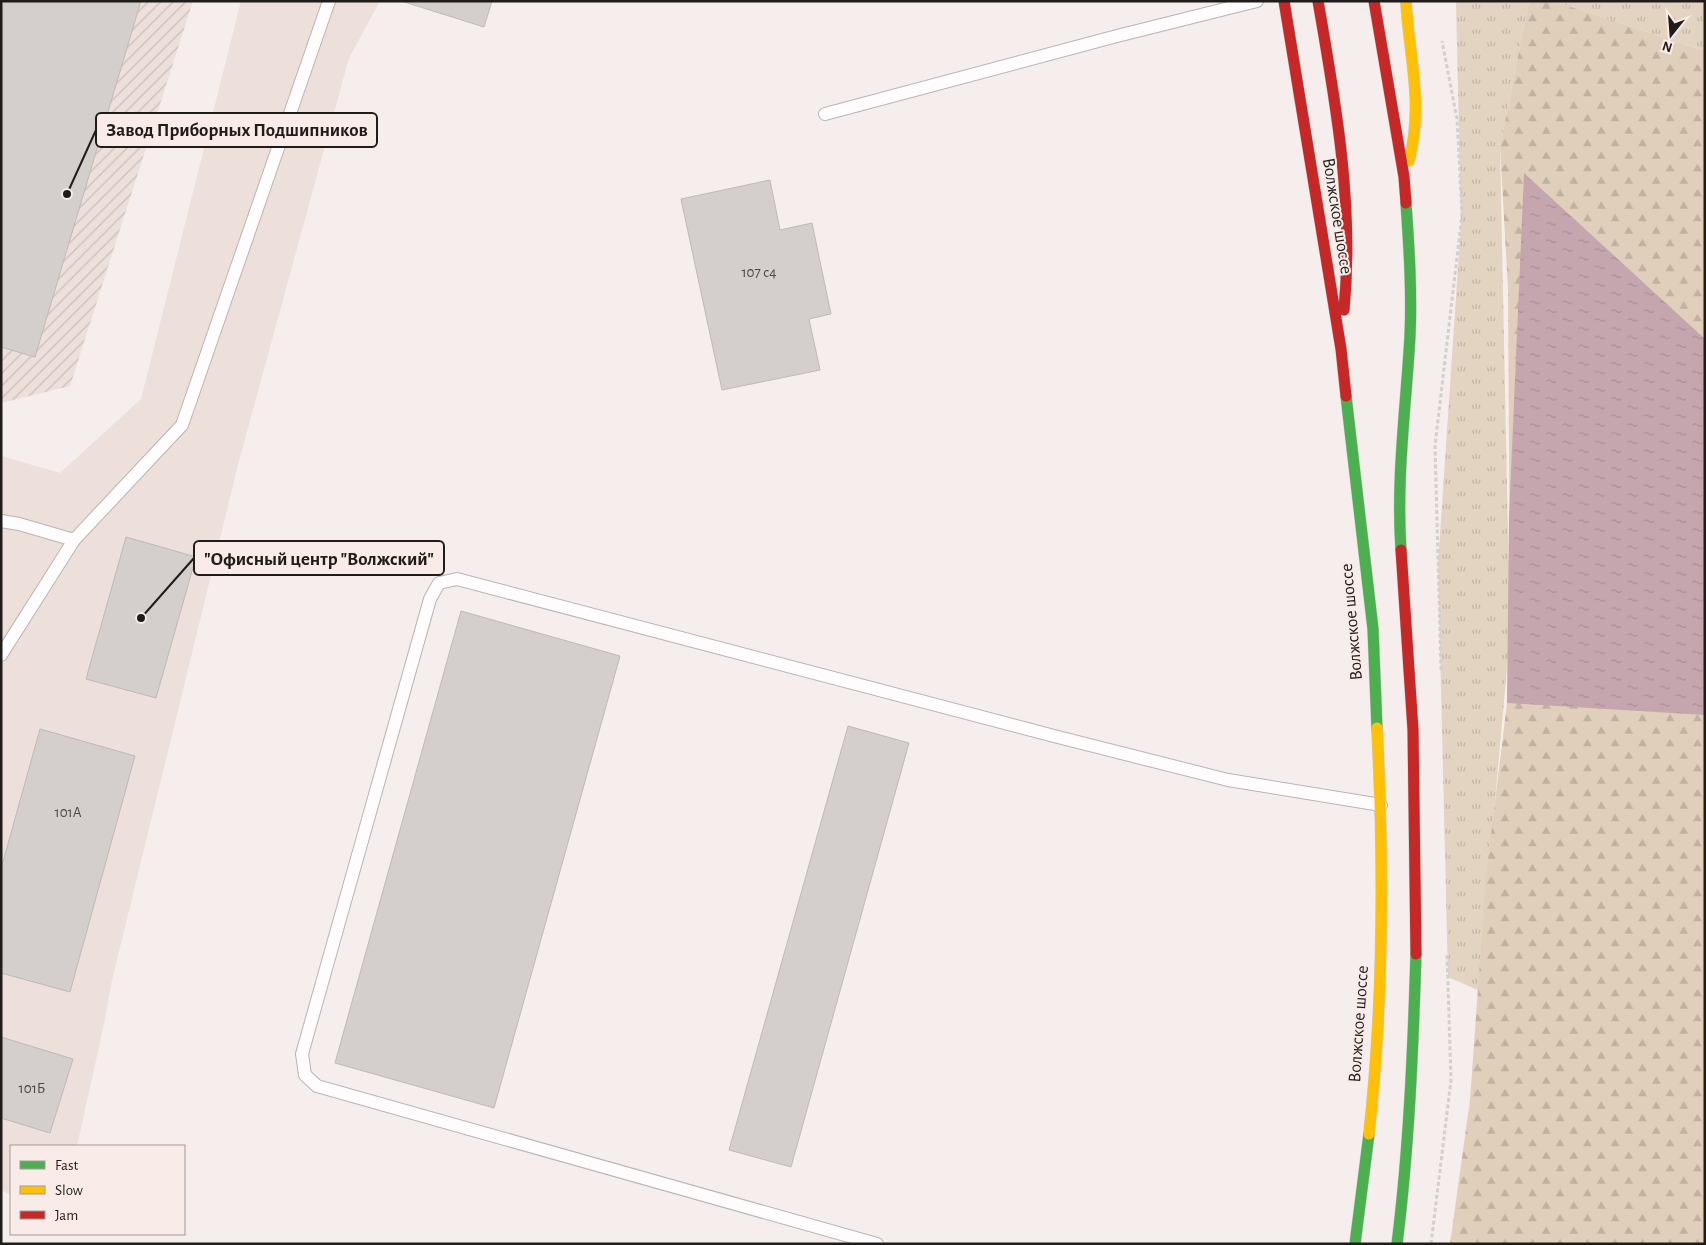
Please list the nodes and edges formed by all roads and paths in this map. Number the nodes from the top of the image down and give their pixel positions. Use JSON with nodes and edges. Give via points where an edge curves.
{"nodes":[{"id":1,"x":329,"y":1,"type":"edge"},
{"id":2,"x":1257,"y":1,"type":"edge"},
{"id":3,"x":1284,"y":1,"type":"edge"},
{"id":4,"x":1318,"y":1,"type":"edge"},
{"id":5,"x":1374,"y":1,"type":"edge"},
{"id":6,"x":1406,"y":1,"type":"edge"},
{"id":7,"x":1441,"y":35,"type":"dead end"},
{"id":8,"x":825,"y":114,"type":"dead end"},
{"id":9,"x":1404,"y":177,"type":"junction"},
{"id":10,"x":1341,"y":349,"type":"junction"},
{"id":11,"x":1,"y":521,"type":"edge"},
{"id":12,"x":74,"y":540,"type":"junction"},
{"id":13,"x":1,"y":655,"type":"edge"},
{"id":14,"x":1441,"y":673,"type":"dead end"},
{"id":15,"x":1381,"y":805,"type":"junction"},
{"id":16,"x":1447,"y":947,"type":"dead end"},
{"id":17,"x":877,"y":1244,"type":"edge"},
{"id":18,"x":1355,"y":1244,"type":"edge"},
{"id":19,"x":1397,"y":1244,"type":"edge"},
{"id":20,"x":1431,"y":1244,"type":"edge"}],
"edges":[{"from":1,"to":12,"type":"lane","via":[[182,425]]},
{"from":2,"to":8,"type":"lane"},
{"from":3,"to":10,"type":"main road","name":"Волжское шоссе"},
{"from":4,"to":10,"type":"main road","via":[[1333,85],[1347,202],[1348,270]]},
{"from":5,"to":9,"type":"main road"},
{"from":6,"to":9,"type":"main road","via":[[1416,94],[1414,142]]},
{"from":7,"to":14,"type":"path","via":[[1457,119],[1462,214],[1435,446]]},
{"from":9,"to":19,"type":"main road","via":[[1411,316],[1401,457],[1400,534],[1413,730],[1416,943],[1413,1070]]},
{"from":10,"to":15,"type":"main road","name":"Волжское шоссе","via":[[1373,629]]},
{"from":11,"to":12,"type":"lane"},
{"from":12,"to":13,"type":"lane"},
{"from":15,"to":17,"type":"lane","via":[[1228,780],[457,579],[439,583],[430,599],[302,1054],[305,1075],[317,1086]]},
{"from":15,"to":18,"type":"main road","name":"Волжское шоссе","via":[[1379,1013]]},
{"from":16,"to":20,"type":"path","via":[[1451,1080]]}]}
